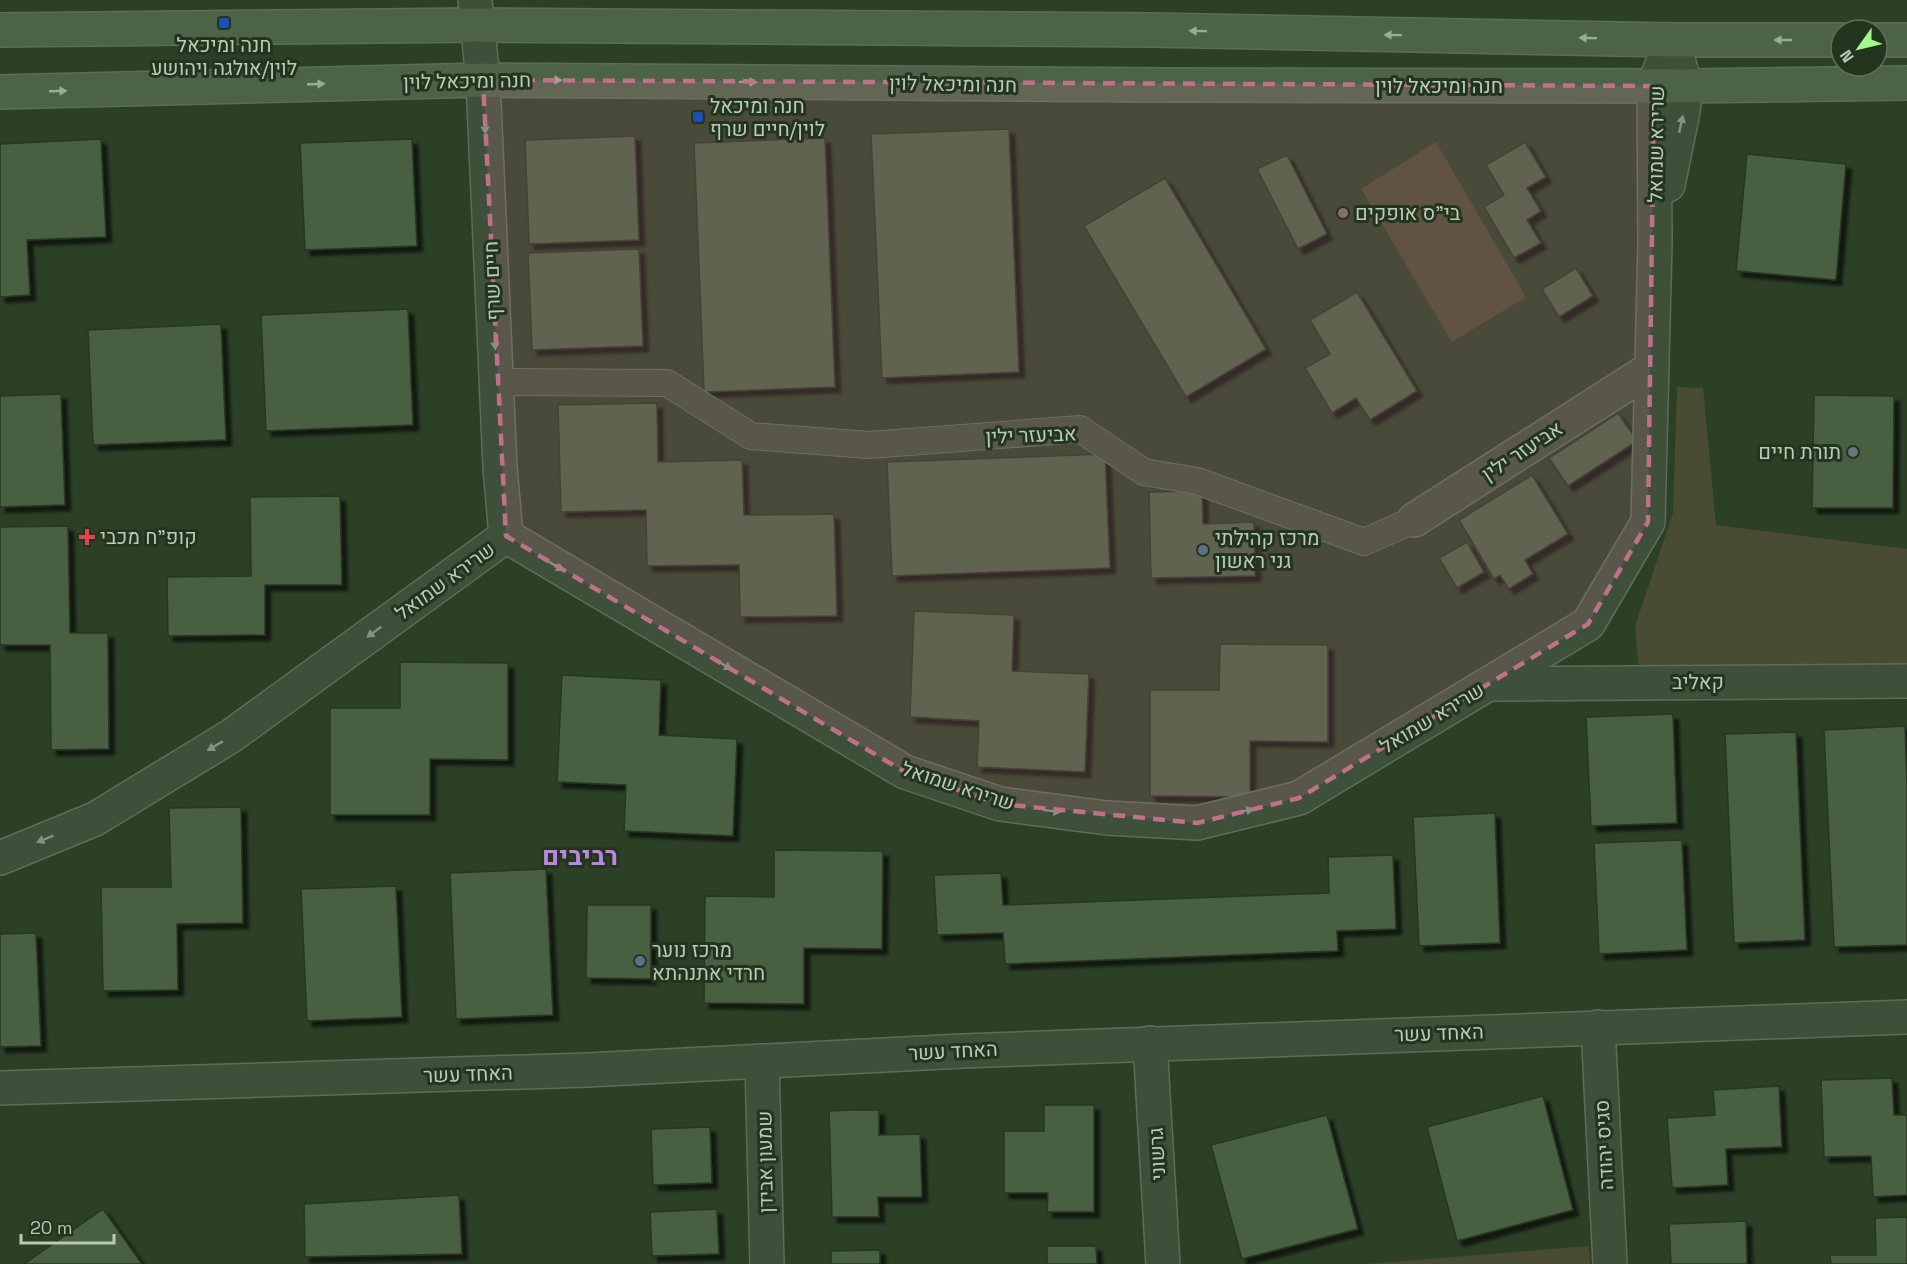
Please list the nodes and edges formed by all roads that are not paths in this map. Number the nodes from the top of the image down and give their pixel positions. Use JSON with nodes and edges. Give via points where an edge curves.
{"nodes":[{"id":1,"x":477,"y":13,"type":"edge"},
{"id":2,"x":0,"y":30,"type":"edge"},
{"id":3,"x":1671,"y":40,"type":"junction"},
{"id":4,"x":1829,"y":40,"type":"edge"},
{"id":5,"x":1889,"y":40,"type":"edge"},
{"id":6,"x":1907,"y":40,"type":"edge"},
{"id":7,"x":483,"y":80,"type":"junction"},
{"id":8,"x":1907,"y":82,"type":"edge"},
{"id":9,"x":1654,"y":86,"type":"junction"},
{"id":10,"x":1686,"y":86,"type":"junction"},
{"id":11,"x":0,"y":92,"type":"edge"},
{"id":12,"x":1655,"y":242,"type":"junction"},
{"id":13,"x":1652,"y":368,"type":"junction"},
{"id":14,"x":496,"y":382,"type":"junction"},
{"id":15,"x":1414,"y":520,"type":"joint"},
{"id":16,"x":506,"y":536,"type":"junction"},
{"id":17,"x":1907,"y":681,"type":"edge"},
{"id":18,"x":1490,"y":684,"type":"junction"},
{"id":19,"x":0,"y":858,"type":"edge"},
{"id":20,"x":1907,"y":1017,"type":"edge"},
{"id":21,"x":1598,"y":1027,"type":"junction"},
{"id":22,"x":1150,"y":1043,"type":"junction"},
{"id":23,"x":762,"y":1061,"type":"junction"},
{"id":24,"x":0,"y":1088,"type":"edge"},
{"id":25,"x":767,"y":1264,"type":"edge"},
{"id":26,"x":1163,"y":1264,"type":"edge"},
{"id":27,"x":1610,"y":1264,"type":"edge"}],
"edges":[{"from":1,"to":2,"type":"main road"},
{"from":3,"to":1,"type":"main road","one_way":true},
{"from":1,"to":7,"type":"street","name":"חיים שרף"},
{"from":4,"to":3,"type":"main road","one_way":true},
{"from":3,"to":9,"type":"street","name":"שרירא שמואל"},
{"from":3,"to":10,"type":"street","name":"שרירא שמואל"},
{"from":5,"to":6,"type":"main road"},
{"from":7,"to":9,"type":"main road","name":"חנה ומיכאל לוין","one_way":true},
{"from":11,"to":7,"type":"main road","name":"חנה ומיכאל לוין","one_way":true},
{"from":7,"to":14,"type":"street","name":"חיים שרף","one_way":true},
{"from":8,"to":10,"type":"main road","name":"חנה ומיכאל לוין"},
{"from":9,"to":10,"type":"main road","name":"חנה ומיכאל לוין"},
{"from":9,"to":12,"type":"street","name":"שרירא שמואל"},
{"from":12,"to":10,"type":"street","name":"שרירא שמואל","one_way":true},
{"from":12,"to":13,"type":"street","name":"שרירא שמואל"},
{"from":13,"to":15,"type":"street","name":"אביעזר ילין"},
{"from":13,"to":18,"type":"street","name":"שרירא שמואל","via":[[1648,522],[1588,624]]},
{"from":14,"to":15,"type":"street","name":"אביעזר ילין","via":[[667,383],[751,436],[869,445],[1080,429],[1144,472],[1197,481],[1364,542]]},
{"from":14,"to":16,"type":"street","name":"חיים שרף"},
{"from":16,"to":18,"type":"street","name":"שרירא שמואל","one_way":true,"via":[[905,772],[1000,804],[1107,818],[1197,823],[1299,798]]},
{"from":16,"to":19,"type":"street","name":"שרירא שמואל","one_way":true,"via":[[231,736],[95,819]]},
{"from":17,"to":18,"type":"street","name":"קאליב"},
{"from":20,"to":21,"type":"street","name":"האחד עשר"},
{"from":21,"to":22,"type":"street","name":"האחד עשר"},
{"from":21,"to":27,"type":"street","name":"סגיס יהודה"},
{"from":22,"to":23,"type":"street","name":"האחד עשר"},
{"from":22,"to":26,"type":"street","name":"גרשוני"},
{"from":23,"to":24,"type":"street","name":"האחד עשר","via":[[576,1071]]},
{"from":23,"to":25,"type":"street","name":"שמעון אבידן"}]}
